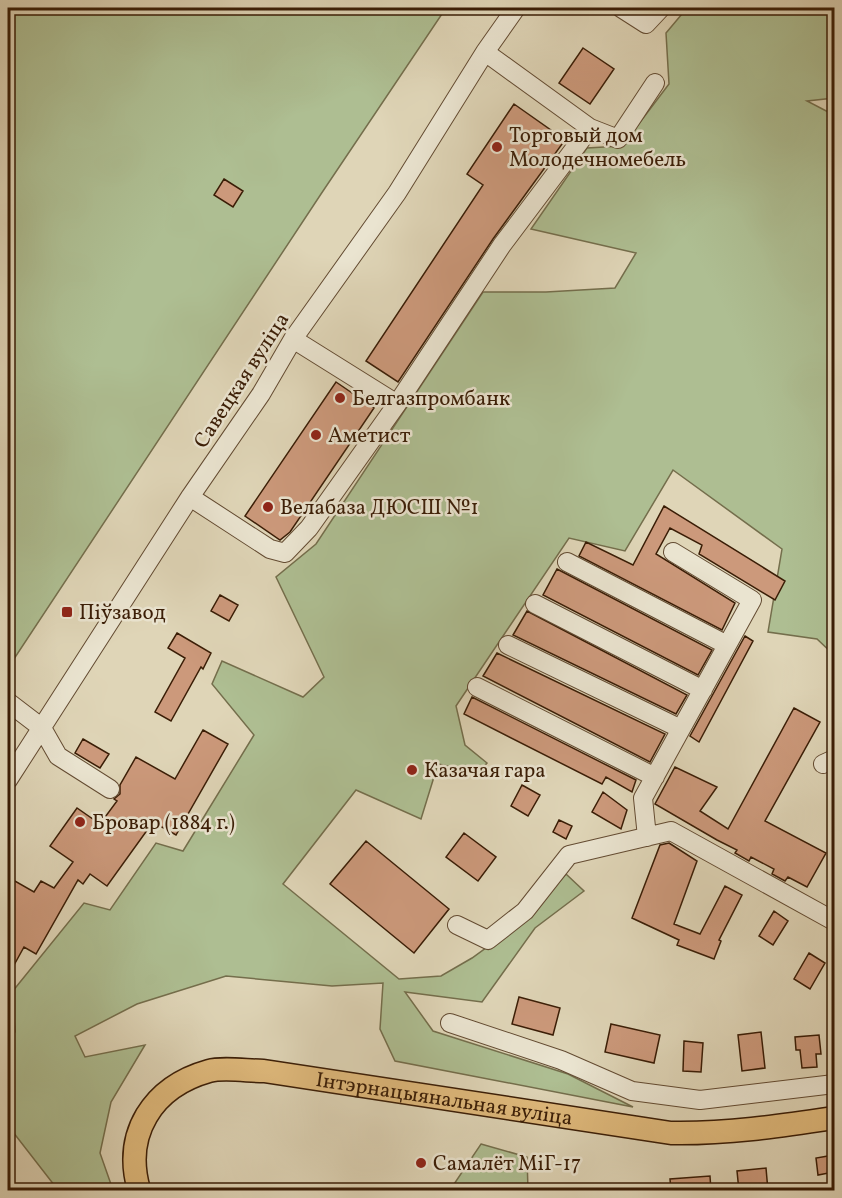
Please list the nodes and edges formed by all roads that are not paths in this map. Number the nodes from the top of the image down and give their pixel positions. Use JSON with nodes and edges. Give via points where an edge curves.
{"nodes":[{"id":1,"x":516,"y":8,"type":"edge"},
{"id":2,"x":621,"y":8,"type":"edge"},
{"id":3,"x":661,"y":8,"type":"edge"},
{"id":4,"x":485,"y":52,"type":"junction"},
{"id":5,"x":655,"y":83,"type":"dead end"},
{"id":6,"x":590,"y":128,"type":"junction"},
{"id":7,"x":293,"y":339,"type":"junction"},
{"id":8,"x":397,"y":404,"type":"junction"},
{"id":9,"x":190,"y":497,"type":"junction"},
{"id":10,"x":674,"y":552,"type":"dead end"},
{"id":11,"x":567,"y":562,"type":"dead end"},
{"id":12,"x":535,"y":604,"type":"dead end"},
{"id":13,"x":508,"y":645,"type":"dead end"},
{"id":14,"x":727,"y":645,"type":"junction"},
{"id":15,"x":477,"y":687,"type":"dead end"},
{"id":16,"x":703,"y":690,"type":"junction"},
{"id":17,"x":8,"y":702,"type":"edge"},
{"id":18,"x":42,"y":728,"type":"junction"},
{"id":19,"x":681,"y":729,"type":"junction"},
{"id":20,"x":655,"y":777,"type":"junction"},
{"id":21,"x":8,"y":780,"type":"edge"},
{"id":22,"x":110,"y":789,"type":"dead end"},
{"id":23,"x":647,"y":837,"type":"junction"},
{"id":24,"x":834,"y":921,"type":"edge"},
{"id":25,"x":457,"y":925,"type":"dead end"},
{"id":26,"x":450,"y":1023,"type":"dead end"},
{"id":27,"x":834,"y":1084,"type":"edge"},
{"id":28,"x":834,"y":1118,"type":"edge"},
{"id":29,"x":139,"y":1191,"type":"edge"}],
"edges":[{"from":1,"to":4,"type":"street","name":"Савецкая вуліца"},
{"from":2,"to":3,"type":"street","via":[[646,24]]},
{"from":4,"to":6,"type":"street"},
{"from":4,"to":7,"type":"street","name":"Савецкая вуліца","via":[[397,193]]},
{"from":5,"to":6,"type":"street","via":[[618,139]]},
{"from":6,"to":8,"type":"street","via":[[502,244]]},
{"from":7,"to":8,"type":"street"},
{"from":7,"to":9,"type":"street","name":"Савецкая вуліца","via":[[261,394]]},
{"from":8,"to":9,"type":"street","via":[[309,528],[285,553],[270,549]]},
{"from":9,"to":18,"type":"street","name":"Савецкая вуліца"},
{"from":10,"to":14,"type":"street","via":[[752,600]]},
{"from":11,"to":14,"type":"street"},
{"from":12,"to":16,"type":"street"},
{"from":13,"to":19,"type":"street"},
{"from":14,"to":16,"type":"street"},
{"from":15,"to":20,"type":"street"},
{"from":16,"to":19,"type":"street"},
{"from":17,"to":18,"type":"street"},
{"from":18,"to":21,"type":"street","name":"Савецкая вуліца"},
{"from":18,"to":22,"type":"street","via":[[58,756]]},
{"from":19,"to":20,"type":"street"},
{"from":20,"to":23,"type":"street","via":[[644,798]]},
{"from":23,"to":24,"type":"street","via":[[671,831]]},
{"from":23,"to":25,"type":"street","via":[[569,855],[525,911],[488,940]]},
{"from":26,"to":27,"type":"street","via":[[561,1060],[632,1091],[700,1100]]},
{"from":28,"to":29,"type":"main road","name":"Інтэрнацыянальная вуліца","via":[[747,1131],[671,1133],[264,1071],[210,1070],[178,1083],[155,1101],[142,1121],[134,1147]]}]}
